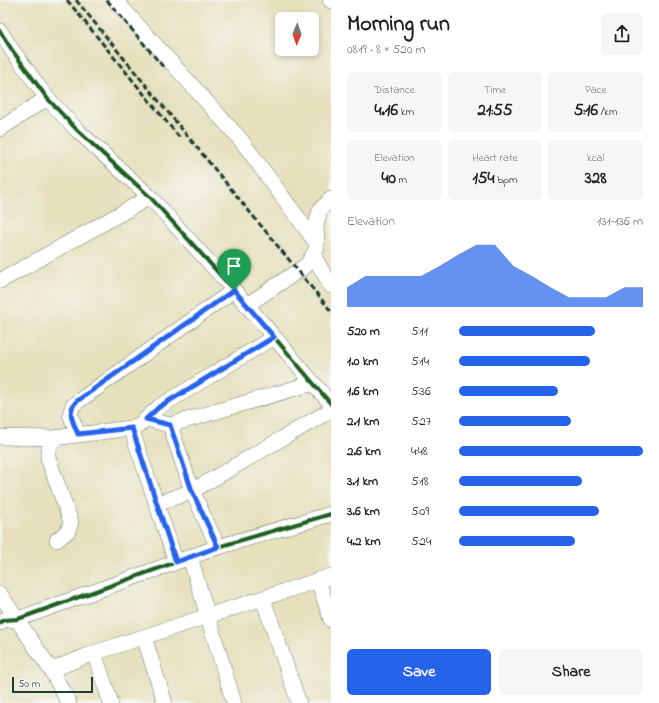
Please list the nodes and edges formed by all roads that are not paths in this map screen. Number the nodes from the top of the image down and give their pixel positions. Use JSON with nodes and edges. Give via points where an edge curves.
{"nodes":[{"id":1,"x":115,"y":0,"type":"edge"},
{"id":2,"x":0,"y":31,"type":"edge"},
{"id":3,"x":47,"y":98,"type":"junction"},
{"id":4,"x":0,"y":129,"type":"edge"},
{"id":5,"x":150,"y":197,"type":"junction"},
{"id":6,"x":331,"y":199,"type":"edge"},
{"id":7,"x":315,"y":250,"type":"junction"},
{"id":8,"x":0,"y":281,"type":"edge"},
{"id":9,"x":331,"y":286,"type":"edge"},
{"id":10,"x":234,"y":290,"type":"junction"},
{"id":11,"x":247,"y":305,"type":"junction"},
{"id":12,"x":274,"y":337,"type":"junction"},
{"id":13,"x":313,"y":383,"type":"junction"},
{"id":14,"x":331,"y":404,"type":"edge"},
{"id":15,"x":331,"y":410,"type":"edge"},
{"id":16,"x":146,"y":419,"type":"junction"},
{"id":17,"x":170,"y":425,"type":"junction"},
{"id":18,"x":132,"y":428,"type":"junction"},
{"id":19,"x":78,"y":434,"type":"junction"},
{"id":20,"x":0,"y":437,"type":"edge"},
{"id":21,"x":54,"y":438,"type":"junction"},
{"id":22,"x":192,"y":491,"type":"junction"},
{"id":23,"x":157,"y":504,"type":"junction"},
{"id":24,"x":331,"y":514,"type":"edge"},
{"id":25,"x":57,"y":540,"type":"dead end"},
{"id":26,"x":218,"y":547,"type":"junction"},
{"id":27,"x":183,"y":559,"type":"junction"},
{"id":28,"x":324,"y":578,"type":"edge"},
{"id":29,"x":0,"y":594,"type":"edge"},
{"id":30,"x":263,"y":599,"type":"junction"},
{"id":31,"x":208,"y":617,"type":"junction"},
{"id":32,"x":18,"y":619,"type":"junction"},
{"id":33,"x":331,"y":620,"type":"edge"},
{"id":34,"x":0,"y":622,"type":"edge"},
{"id":35,"x":144,"y":637,"type":"junction"},
{"id":36,"x":94,"y":653,"type":"junction"},
{"id":37,"x":51,"y":670,"type":"junction"},
{"id":38,"x":69,"y":703,"type":"edge"},
{"id":39,"x":111,"y":703,"type":"edge"},
{"id":40,"x":165,"y":703,"type":"edge"},
{"id":41,"x":234,"y":703,"type":"edge"},
{"id":42,"x":300,"y":703,"type":"edge"}],
"edges":[{"from":1,"to":7,"type":"street","via":[[241,140]]},
{"from":2,"to":3,"type":"street"},
{"from":3,"to":4,"type":"street"},
{"from":3,"to":5,"type":"street","via":[[77,130]]},
{"from":5,"to":8,"type":"street"},
{"from":5,"to":10,"type":"street"},
{"from":6,"to":7,"type":"street","via":[[320,210]]},
{"from":7,"to":9,"type":"street"},
{"from":7,"to":11,"type":"street","via":[[307,265]]},
{"from":10,"to":11,"type":"street"},
{"from":10,"to":19,"type":"street","via":[[74,405],[70,414]]},
{"from":11,"to":12,"type":"street"},
{"from":12,"to":13,"type":"street"},
{"from":12,"to":16,"type":"street","via":[[159,407]]},
{"from":13,"to":14,"type":"street"},
{"from":13,"to":17,"type":"street"},
{"from":15,"to":22,"type":"street"},
{"from":16,"to":17,"type":"street"},
{"from":16,"to":18,"type":"street"},
{"from":17,"to":22,"type":"street"},
{"from":18,"to":19,"type":"street"},
{"from":18,"to":23,"type":"street"},
{"from":19,"to":21,"type":"street"},
{"from":20,"to":21,"type":"street"},
{"from":21,"to":25,"type":"street","via":[[48,451],[48,458],[71,522],[68,531]]},
{"from":22,"to":23,"type":"street"},
{"from":22,"to":26,"type":"street"},
{"from":23,"to":27,"type":"street"},
{"from":24,"to":26,"type":"street"},
{"from":26,"to":27,"type":"street"},
{"from":27,"to":31,"type":"street"},
{"from":27,"to":32,"type":"street"},
{"from":28,"to":30,"type":"street"},
{"from":28,"to":33,"type":"street"},
{"from":29,"to":32,"type":"street"},
{"from":30,"to":31,"type":"street"},
{"from":30,"to":42,"type":"street"},
{"from":31,"to":35,"type":"street"},
{"from":31,"to":41,"type":"street"},
{"from":32,"to":34,"type":"street"},
{"from":32,"to":37,"type":"street"},
{"from":35,"to":36,"type":"street"},
{"from":35,"to":40,"type":"street"},
{"from":36,"to":37,"type":"street"},
{"from":36,"to":39,"type":"street"},
{"from":37,"to":38,"type":"street"}]}
